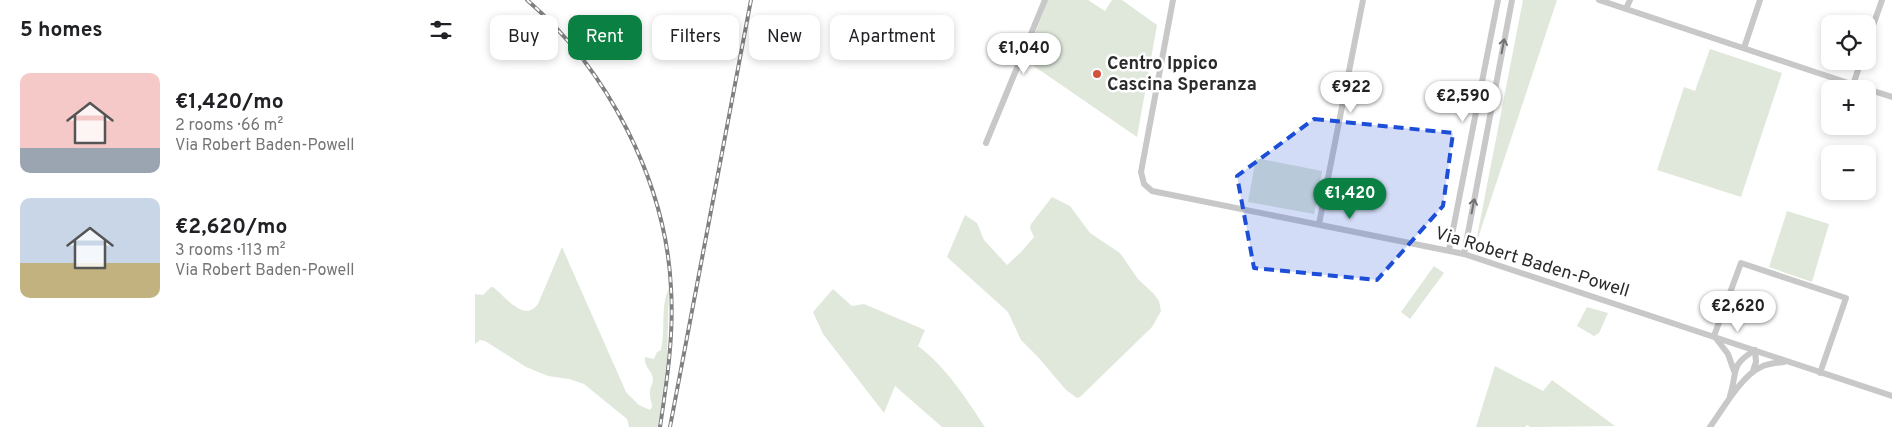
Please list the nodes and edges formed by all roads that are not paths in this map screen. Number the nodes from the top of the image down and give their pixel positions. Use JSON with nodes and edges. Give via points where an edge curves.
{"nodes":[{"id":1,"x":1045,"y":0,"type":"edge"},
{"id":2,"x":1173,"y":0,"type":"edge"},
{"id":3,"x":1363,"y":0,"type":"edge"},
{"id":4,"x":1498,"y":0,"type":"edge"},
{"id":5,"x":1512,"y":0,"type":"edge"},
{"id":6,"x":1599,"y":0,"type":"edge"},
{"id":7,"x":1629,"y":0,"type":"edge"},
{"id":8,"x":1760,"y":0,"type":"edge"},
{"id":9,"x":1883,"y":0,"type":"edge"},
{"id":10,"x":1626,"y":9,"type":"junction"},
{"id":11,"x":1876,"y":19,"type":"edge"},
{"id":12,"x":1744,"y":48,"type":"junction"},
{"id":13,"x":1838,"y":80,"type":"edge"},
{"id":14,"x":1876,"y":92,"type":"edge"},
{"id":15,"x":1892,"y":98,"type":"edge"},
{"id":16,"x":986,"y":144,"type":"dead end"},
{"id":17,"x":1319,"y":224,"type":"junction"},
{"id":18,"x":1449,"y":250,"type":"junction"},
{"id":19,"x":1463,"y":254,"type":"junction"},
{"id":20,"x":1714,"y":336,"type":"junction"},
{"id":21,"x":1755,"y":350,"type":"junction"},
{"id":22,"x":1785,"y":362,"type":"junction"},
{"id":23,"x":1734,"y":371,"type":"junction"},
{"id":24,"x":1752,"y":372,"type":"junction"},
{"id":25,"x":1820,"y":373,"type":"junction"},
{"id":26,"x":1892,"y":396,"type":"edge"},
{"id":27,"x":1729,"y":400,"type":"junction"},
{"id":28,"x":1710,"y":427,"type":"edge"}],
"edges":[{"from":1,"to":16,"type":"street"},
{"from":2,"to":17,"type":"street","name":"Via Robert Baden-Powell","via":[[1141,169],[1144,184],[1158,194]]},
{"from":3,"to":17,"type":"street"},
{"from":4,"to":18,"type":"street"},
{"from":19,"to":5,"type":"street","one_way":true},
{"from":6,"to":10,"type":"street"},
{"from":7,"to":10,"type":"street"},
{"from":8,"to":12,"type":"street"},
{"from":9,"to":11,"type":"street"},
{"from":10,"to":12,"type":"street"},
{"from":12,"to":13,"type":"street"},
{"from":14,"to":15,"type":"street"},
{"from":17,"to":18,"type":"street","name":"Via Robert Baden-Powell"},
{"from":18,"to":19,"type":"street","name":"Via Robert Baden-Powell"},
{"from":19,"to":20,"type":"street","name":"Via Robert Baden-Powell"},
{"from":20,"to":21,"type":"street","name":"Via Robert Baden-Powell"},
{"from":20,"to":23,"type":"street","via":[[1728,354]]},
{"from":20,"to":25,"type":"street","via":[[1741,263],[1845,298]]},
{"from":21,"to":22,"type":"street","name":"Via Robert Baden-Powell"},
{"from":21,"to":23,"type":"street","via":[[1743,358]]},
{"from":21,"to":24,"type":"street","via":[[1756,362]]},
{"from":22,"to":24,"type":"street","via":[[1768,364]]},
{"from":22,"to":25,"type":"street","name":"Via Robert Baden-Powell"},
{"from":23,"to":27,"type":"street"},
{"from":24,"to":27,"type":"street"},
{"from":25,"to":26,"type":"street","name":"Via Robert Baden-Powell"},
{"from":27,"to":28,"type":"street"}]}
